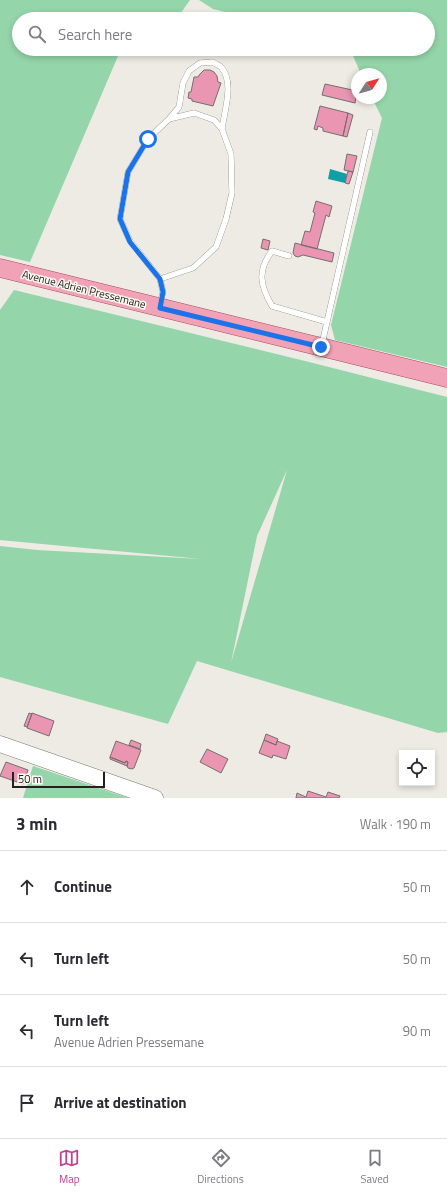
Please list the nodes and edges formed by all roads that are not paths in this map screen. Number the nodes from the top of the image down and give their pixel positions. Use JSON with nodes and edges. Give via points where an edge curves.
{"nodes":[{"id":1,"x":169,"y":120,"type":"junction"},
{"id":2,"x":222,"y":130,"type":"junction"},
{"id":3,"x":370,"y":132,"type":"dead end"},
{"id":4,"x":289,"y":256,"type":"dead end"},
{"id":5,"x":0,"y":268,"type":"edge"},
{"id":6,"x":160,"y":279,"type":"junction"},
{"id":7,"x":160,"y":308,"type":"junction"},
{"id":8,"x":327,"y":322,"type":"junction"},
{"id":9,"x":321,"y":347,"type":"junction"},
{"id":10,"x":447,"y":378,"type":"edge"},
{"id":11,"x":0,"y":744,"type":"edge"},
{"id":12,"x":155,"y":798,"type":"edge"}],
"edges":[{"from":1,"to":2,"type":"lane","via":[[194,114],[214,120]]},
{"from":1,"to":2,"type":"lane","via":[[179,107],[189,72],[200,63],[213,62],[222,68],[226,78],[228,94]]},
{"from":1,"to":6,"type":"lane","via":[[148,139],[128,172],[120,219],[130,242]]},
{"from":2,"to":6,"type":"lane","via":[[232,154],[232,193],[216,247],[193,268]]},
{"from":3,"to":8,"type":"lane"},
{"from":4,"to":8,"type":"lane","via":[[272,251],[265,260],[262,276],[264,290],[272,306]]},
{"from":5,"to":7,"type":"main road","name":"Avenue Adrien Pressemane"},
{"from":6,"to":7,"type":"lane","via":[[163,292]]},
{"from":7,"to":9,"type":"main road","name":"Avenue Adrien Pressemane"},
{"from":8,"to":9,"type":"lane"},
{"from":9,"to":10,"type":"main road","name":"Avenue Adrien Pressemane"},
{"from":11,"to":12,"type":"street"}]}
